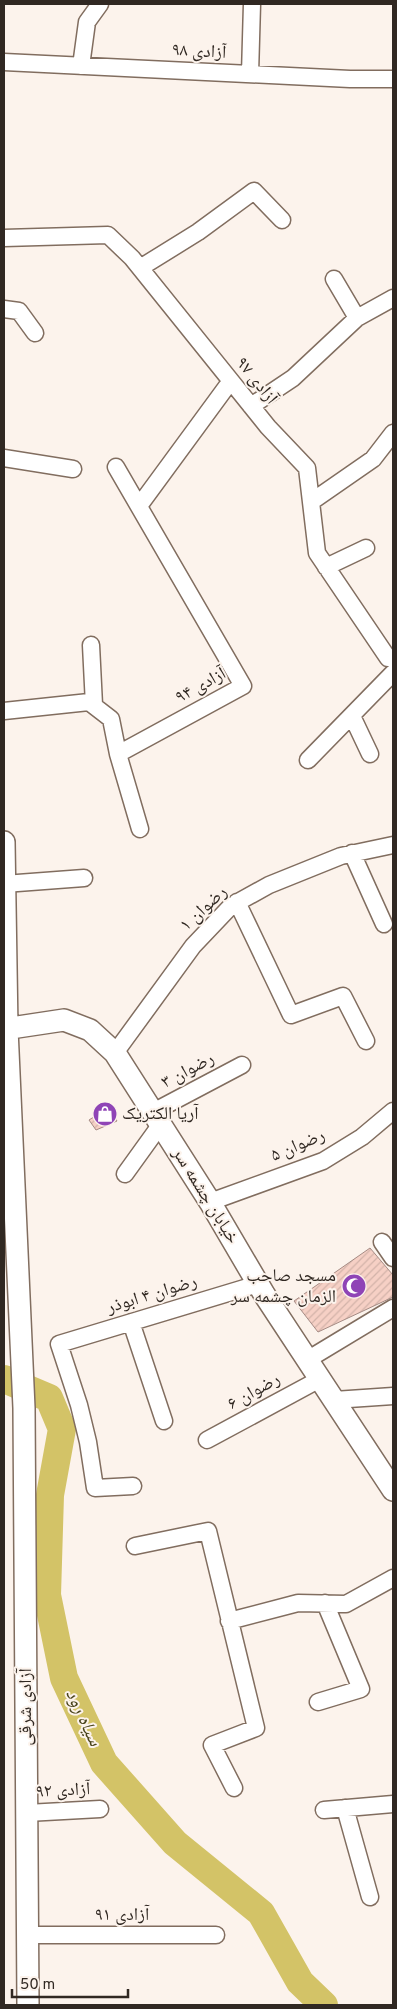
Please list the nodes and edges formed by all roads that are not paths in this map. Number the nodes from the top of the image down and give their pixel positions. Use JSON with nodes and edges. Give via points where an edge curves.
{"nodes":[{"id":1,"x":100,"y":4,"type":"edge"},
{"id":2,"x":252,"y":4,"type":"edge"},
{"id":3,"x":4,"y":62,"type":"edge"},
{"id":4,"x":81,"y":66,"type":"junction"},
{"id":5,"x":250,"y":74,"type":"junction"},
{"id":6,"x":393,"y":79,"type":"edge"},
{"id":7,"x":282,"y":220,"type":"dead end"},
{"id":8,"x":4,"y":238,"type":"edge"},
{"id":9,"x":140,"y":268,"type":"junction"},
{"id":10,"x":334,"y":278,"type":"dead end"},
{"id":11,"x":393,"y":298,"type":"edge"},
{"id":12,"x":4,"y":309,"type":"edge"},
{"id":13,"x":357,"y":318,"type":"junction"},
{"id":14,"x":35,"y":333,"type":"dead end"},
{"id":15,"x":230,"y":382,"type":"junction"},
{"id":16,"x":251,"y":406,"type":"junction"},
{"id":17,"x":393,"y":433,"type":"edge"},
{"id":18,"x":4,"y":458,"type":"edge"},
{"id":19,"x":116,"y":467,"type":"dead end"},
{"id":20,"x":73,"y":469,"type":"dead end"},
{"id":21,"x":311,"y":502,"type":"junction"},
{"id":22,"x":139,"y":506,"type":"junction"},
{"id":23,"x":366,"y":548,"type":"dead end"},
{"id":24,"x":326,"y":567,"type":"junction"},
{"id":25,"x":91,"y":645,"type":"dead end"},
{"id":26,"x":392,"y":663,"type":"edge"},
{"id":27,"x":94,"y":705,"type":"junction"},
{"id":28,"x":4,"y":710,"type":"edge"},
{"id":29,"x":352,"y":716,"type":"junction"},
{"id":30,"x":118,"y":754,"type":"junction"},
{"id":31,"x":370,"y":754,"type":"dead end"},
{"id":32,"x":308,"y":760,"type":"dead end"},
{"id":33,"x":140,"y":829,"type":"dead end"},
{"id":34,"x":4,"y":842,"type":"edge"},
{"id":35,"x":393,"y":845,"type":"edge"},
{"id":36,"x":352,"y":853,"type":"junction"},
{"id":37,"x":84,"y":878,"type":"dead end"},
{"id":38,"x":4,"y":884,"type":"edge"},
{"id":39,"x":237,"y":902,"type":"junction"},
{"id":40,"x":384,"y":924,"type":"dead end"},
{"id":41,"x":5,"y":1029,"type":"edge"},
{"id":42,"x":366,"y":1041,"type":"dead end"},
{"id":43,"x":115,"y":1053,"type":"junction"},
{"id":44,"x":242,"y":1065,"type":"dead end"},
{"id":45,"x":157,"y":1118,"type":"junction"},
{"id":46,"x":389,"y":1120,"type":"edge"},
{"id":47,"x":125,"y":1174,"type":"dead end"},
{"id":48,"x":210,"y":1202,"type":"junction"},
{"id":49,"x":382,"y":1242,"type":"dead end"},
{"id":50,"x":393,"y":1258,"type":"edge"},
{"id":51,"x":258,"y":1284,"type":"junction"},
{"id":52,"x":393,"y":1308,"type":"edge"},
{"id":53,"x":131,"y":1322,"type":"junction"},
{"id":54,"x":307,"y":1360,"type":"junction"},
{"id":55,"x":320,"y":1378,"type":"junction"},
{"id":56,"x":393,"y":1396,"type":"edge"},
{"id":57,"x":334,"y":1400,"type":"junction"},
{"id":58,"x":164,"y":1421,"type":"dead end"},
{"id":59,"x":207,"y":1440,"type":"dead end"},
{"id":60,"x":133,"y":1486,"type":"dead end"},
{"id":61,"x":393,"y":1490,"type":"edge"},
{"id":62,"x":135,"y":1546,"type":"dead end"},
{"id":63,"x":393,"y":1578,"type":"edge"},
{"id":64,"x":324,"y":1603,"type":"junction"},
{"id":65,"x":229,"y":1621,"type":"junction"},
{"id":66,"x":318,"y":1702,"type":"dead end"},
{"id":67,"x":234,"y":1788,"type":"dead end"},
{"id":68,"x":393,"y":1804,"type":"edge"},
{"id":69,"x":345,"y":1808,"type":"junction"},
{"id":70,"x":100,"y":1809,"type":"dead end"},
{"id":71,"x":324,"y":1810,"type":"dead end"},
{"id":72,"x":27,"y":1813,"type":"junction"},
{"id":73,"x":370,"y":1897,"type":"dead end"},
{"id":74,"x":28,"y":1935,"type":"junction"},
{"id":75,"x":216,"y":1935,"type":"dead end"},
{"id":76,"x":28,"y":2005,"type":"edge"}],
"edges":[{"from":1,"to":4,"type":"street","via":[[87,22]]},
{"from":2,"to":5,"type":"street"},
{"from":3,"to":4,"type":"street","name":"آزادی ۹۸"},
{"from":4,"to":5,"type":"street","name":"آزادی ۹۸"},
{"from":5,"to":6,"type":"street","name":"آزادی ۹۸","via":[[350,80]]},
{"from":7,"to":9,"type":"street","via":[[254,191],[198,232]]},
{"from":8,"to":9,"type":"street","name":"آزادی ۹۷","via":[[108,235]]},
{"from":9,"to":15,"type":"street","name":"آزادی ۹۷"},
{"from":10,"to":13,"type":"street"},
{"from":11,"to":13,"type":"street"},
{"from":12,"to":14,"type":"street","via":[[19,312]]},
{"from":13,"to":16,"type":"street","via":[[292,378]]},
{"from":15,"to":16,"type":"street","name":"آزادی ۹۷"},
{"from":15,"to":22,"type":"street"},
{"from":16,"to":21,"type":"street","name":"آزادی ۹۷","via":[[307,468]]},
{"from":17,"to":21,"type":"street","via":[[373,459]]},
{"from":18,"to":20,"type":"street"},
{"from":19,"to":22,"type":"street","name":"آزادی ۹۴"},
{"from":21,"to":24,"type":"street","name":"آزادی ۹۷","via":[[317,553]]},
{"from":22,"to":30,"type":"street","name":"آزادی ۹۴","via":[[243,686]]},
{"from":23,"to":24,"type":"street"},
{"from":24,"to":26,"type":"street","name":"آزادی ۹۷"},
{"from":25,"to":27,"type":"street"},
{"from":26,"to":29,"type":"street"},
{"from":27,"to":28,"type":"street","via":[[89,702]]},
{"from":27,"to":30,"type":"street","via":[[111,719]]},
{"from":29,"to":31,"type":"street"},
{"from":29,"to":32,"type":"street"},
{"from":30,"to":33,"type":"street"},
{"from":34,"to":38,"type":"street"},
{"from":35,"to":36,"type":"street","name":"رضوان ۱"},
{"from":36,"to":39,"type":"street","name":"رضوان ۱","via":[[269,885]]},
{"from":36,"to":40,"type":"street"},
{"from":37,"to":38,"type":"street"},
{"from":38,"to":41,"type":"street"},
{"from":39,"to":42,"type":"street","via":[[291,1015],[343,996]]},
{"from":39,"to":43,"type":"street","name":"رضوان ۱","via":[[193,946]]},
{"from":41,"to":43,"type":"street","name":"خیابان چشمه سر","via":[[64,1020],[90,1030]]},
{"from":41,"to":72,"type":"street","name":"آزادی شرقی","via":[[24,1408]]},
{"from":43,"to":45,"type":"street","name":"خیابان چشمه سر"},
{"from":44,"to":45,"type":"street","name":"رضوان ۳"},
{"from":45,"to":47,"type":"street"},
{"from":45,"to":48,"type":"street","name":"خیابان چشمه سر"},
{"from":46,"to":48,"type":"street","name":"رضوان ۵","via":[[323,1161]]},
{"from":48,"to":51,"type":"street","name":"خیابان چشمه سر"},
{"from":49,"to":50,"type":"street"},
{"from":51,"to":53,"type":"street","name":"رضوان ۴ ابوذر"},
{"from":51,"to":54,"type":"street","name":"خیابان چشمه سر"},
{"from":52,"to":54,"type":"street"},
{"from":53,"to":58,"type":"street"},
{"from":53,"to":60,"type":"street","name":"رضوان ۴ ابوذر","via":[[58,1344],[79,1405],[95,1488]]},
{"from":54,"to":55,"type":"street","name":"خیابان چشمه سر"},
{"from":55,"to":57,"type":"street","name":"خیابان چشمه سر"},
{"from":55,"to":59,"type":"street","name":"رضوان ۶"},
{"from":56,"to":57,"type":"street"},
{"from":57,"to":61,"type":"street","name":"خیابان چشمه سر"},
{"from":62,"to":65,"type":"street","via":[[208,1531]]},
{"from":63,"to":64,"type":"street","via":[[346,1604]]},
{"from":64,"to":65,"type":"street","via":[[298,1603]]},
{"from":64,"to":66,"type":"street","via":[[361,1689]]},
{"from":65,"to":67,"type":"street","via":[[256,1728],[212,1744]]},
{"from":68,"to":69,"type":"street"},
{"from":69,"to":71,"type":"street"},
{"from":69,"to":73,"type":"street"},
{"from":70,"to":72,"type":"street","name":"آزادی ۹۲"},
{"from":72,"to":74,"type":"street","name":"آزادی شرقی"},
{"from":74,"to":75,"type":"street","name":"آزادی ۹۱"},
{"from":74,"to":76,"type":"street","name":"آزادی شرقی"}]}
